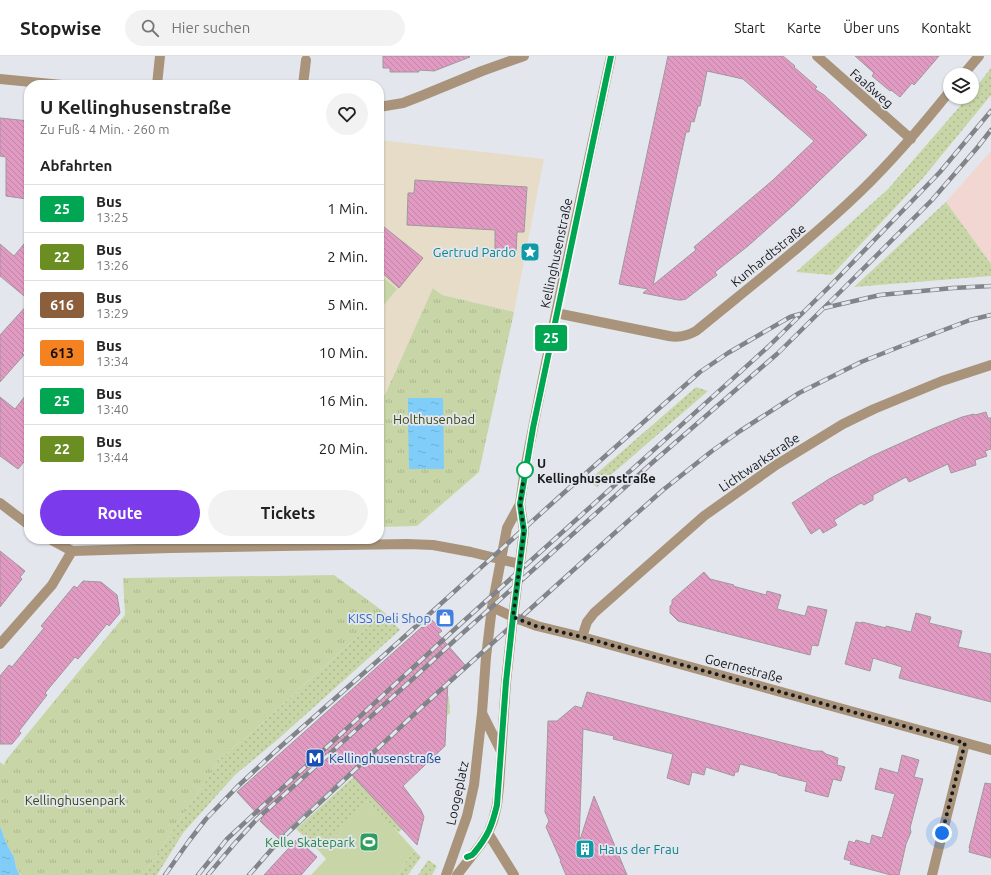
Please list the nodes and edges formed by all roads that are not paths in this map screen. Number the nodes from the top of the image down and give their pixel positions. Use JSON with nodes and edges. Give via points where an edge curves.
{"nodes":[{"id":1,"x":160,"y":56,"type":"edge"},
{"id":2,"x":524,"y":56,"type":"edge"},
{"id":3,"x":611,"y":56,"type":"edge"},
{"id":4,"x":817,"y":56,"type":"edge"},
{"id":5,"x":979,"y":56,"type":"edge"},
{"id":6,"x":306,"y":60,"type":"dead end"},
{"id":7,"x":969,"y":68,"type":"edge"},
{"id":8,"x":0,"y":79,"type":"edge"},
{"id":9,"x":158,"y":80,"type":"edge"},
{"id":10,"x":304,"y":80,"type":"edge"},
{"id":11,"x":24,"y":81,"type":"edge"},
{"id":12,"x":943,"y":100,"type":"edge"},
{"id":13,"x":384,"y":106,"type":"edge"},
{"id":14,"x":911,"y":139,"type":"junction"},
{"id":15,"x":556,"y":313,"type":"junction"},
{"id":16,"x":991,"y":365,"type":"edge"},
{"id":17,"x":0,"y":503,"type":"edge"},
{"id":18,"x":520,"y":504,"type":"junction"},
{"id":19,"x":24,"y":519,"type":"edge"},
{"id":20,"x":59,"y":544,"type":"edge"},
{"id":21,"x":72,"y":551,"type":"junction"},
{"id":22,"x":500,"y":560,"type":"junction"},
{"id":23,"x":520,"y":564,"type":"junction"},
{"id":24,"x":492,"y":607,"type":"junction"},
{"id":25,"x":513,"y":617,"type":"junction"},
{"id":26,"x":582,"y":637,"type":"junction"},
{"id":27,"x":0,"y":644,"type":"edge"},
{"id":28,"x":482,"y":713,"type":"junction"},
{"id":29,"x":965,"y":743,"type":"junction"},
{"id":30,"x":991,"y":750,"type":"edge"},
{"id":31,"x":501,"y":752,"type":"junction"},
{"id":32,"x":488,"y":833,"type":"junction"},
{"id":33,"x":458,"y":843,"type":"junction"},
{"id":34,"x":474,"y":853,"type":"junction"},
{"id":35,"x":446,"y":875,"type":"edge"},
{"id":36,"x":457,"y":875,"type":"edge"},
{"id":37,"x":514,"y":875,"type":"edge"},
{"id":38,"x":932,"y":875,"type":"edge"}],
"edges":[{"from":1,"to":9,"type":"street"},
{"from":2,"to":13,"type":"street","via":[[403,103]]},
{"from":3,"to":15,"type":"street","name":"Kellinghusenstraße"},
{"from":4,"to":14,"type":"street","name":"Faaßweg"},
{"from":5,"to":7,"type":"street"},
{"from":6,"to":10,"type":"street"},
{"from":8,"to":11,"type":"street"},
{"from":12,"to":14,"type":"street","name":"Kunhardtstraße"},
{"from":14,"to":15,"type":"street","name":"Kunhardtstraße","via":[[830,220],[691,334],[681,337],[668,336]]},
{"from":15,"to":18,"type":"street","name":"Kellinghusenstraße"},
{"from":16,"to":26,"type":"street","name":"Lichtwarkstraße","via":[[942,381],[874,409],[843,424],[776,464],[704,516],[605,603],[587,622]]},
{"from":17,"to":19,"type":"street"},
{"from":18,"to":22,"type":"street","name":"Kellinghusenstraße","via":[[507,528]]},
{"from":18,"to":23,"type":"street","name":"Kellinghusenstraße","via":[[524,531]]},
{"from":20,"to":21,"type":"street"},
{"from":21,"to":22,"type":"street","via":[[407,544],[433,545]]},
{"from":21,"to":27,"type":"street","via":[[52,585]]},
{"from":22,"to":23,"type":"street"},
{"from":22,"to":24,"type":"street","name":"Kellinghusenstraße"},
{"from":23,"to":25,"type":"street","name":"Kellinghusenstraße"},
{"from":24,"to":25,"type":"street","name":"Goernestraße"},
{"from":24,"to":28,"type":"street","name":"Loogeplatz"},
{"from":25,"to":26,"type":"street","name":"Goernestraße","via":[[536,626]]},
{"from":25,"to":31,"type":"street"},
{"from":26,"to":29,"type":"street","name":"Goernestraße"},
{"from":28,"to":31,"type":"street"},
{"from":28,"to":33,"type":"street","name":"Loogeplatz","via":[[474,785]]},
{"from":29,"to":30,"type":"street","name":"Goernestraße"},
{"from":29,"to":38,"type":"street"},
{"from":31,"to":32,"type":"street","via":[[497,805]]},
{"from":32,"to":34,"type":"street"},
{"from":32,"to":37,"type":"street"},
{"from":33,"to":34,"type":"street","via":[[461,855],[467,857]]},
{"from":33,"to":35,"type":"street","name":"Loogeplatz"},
{"from":34,"to":36,"type":"street"}]}
